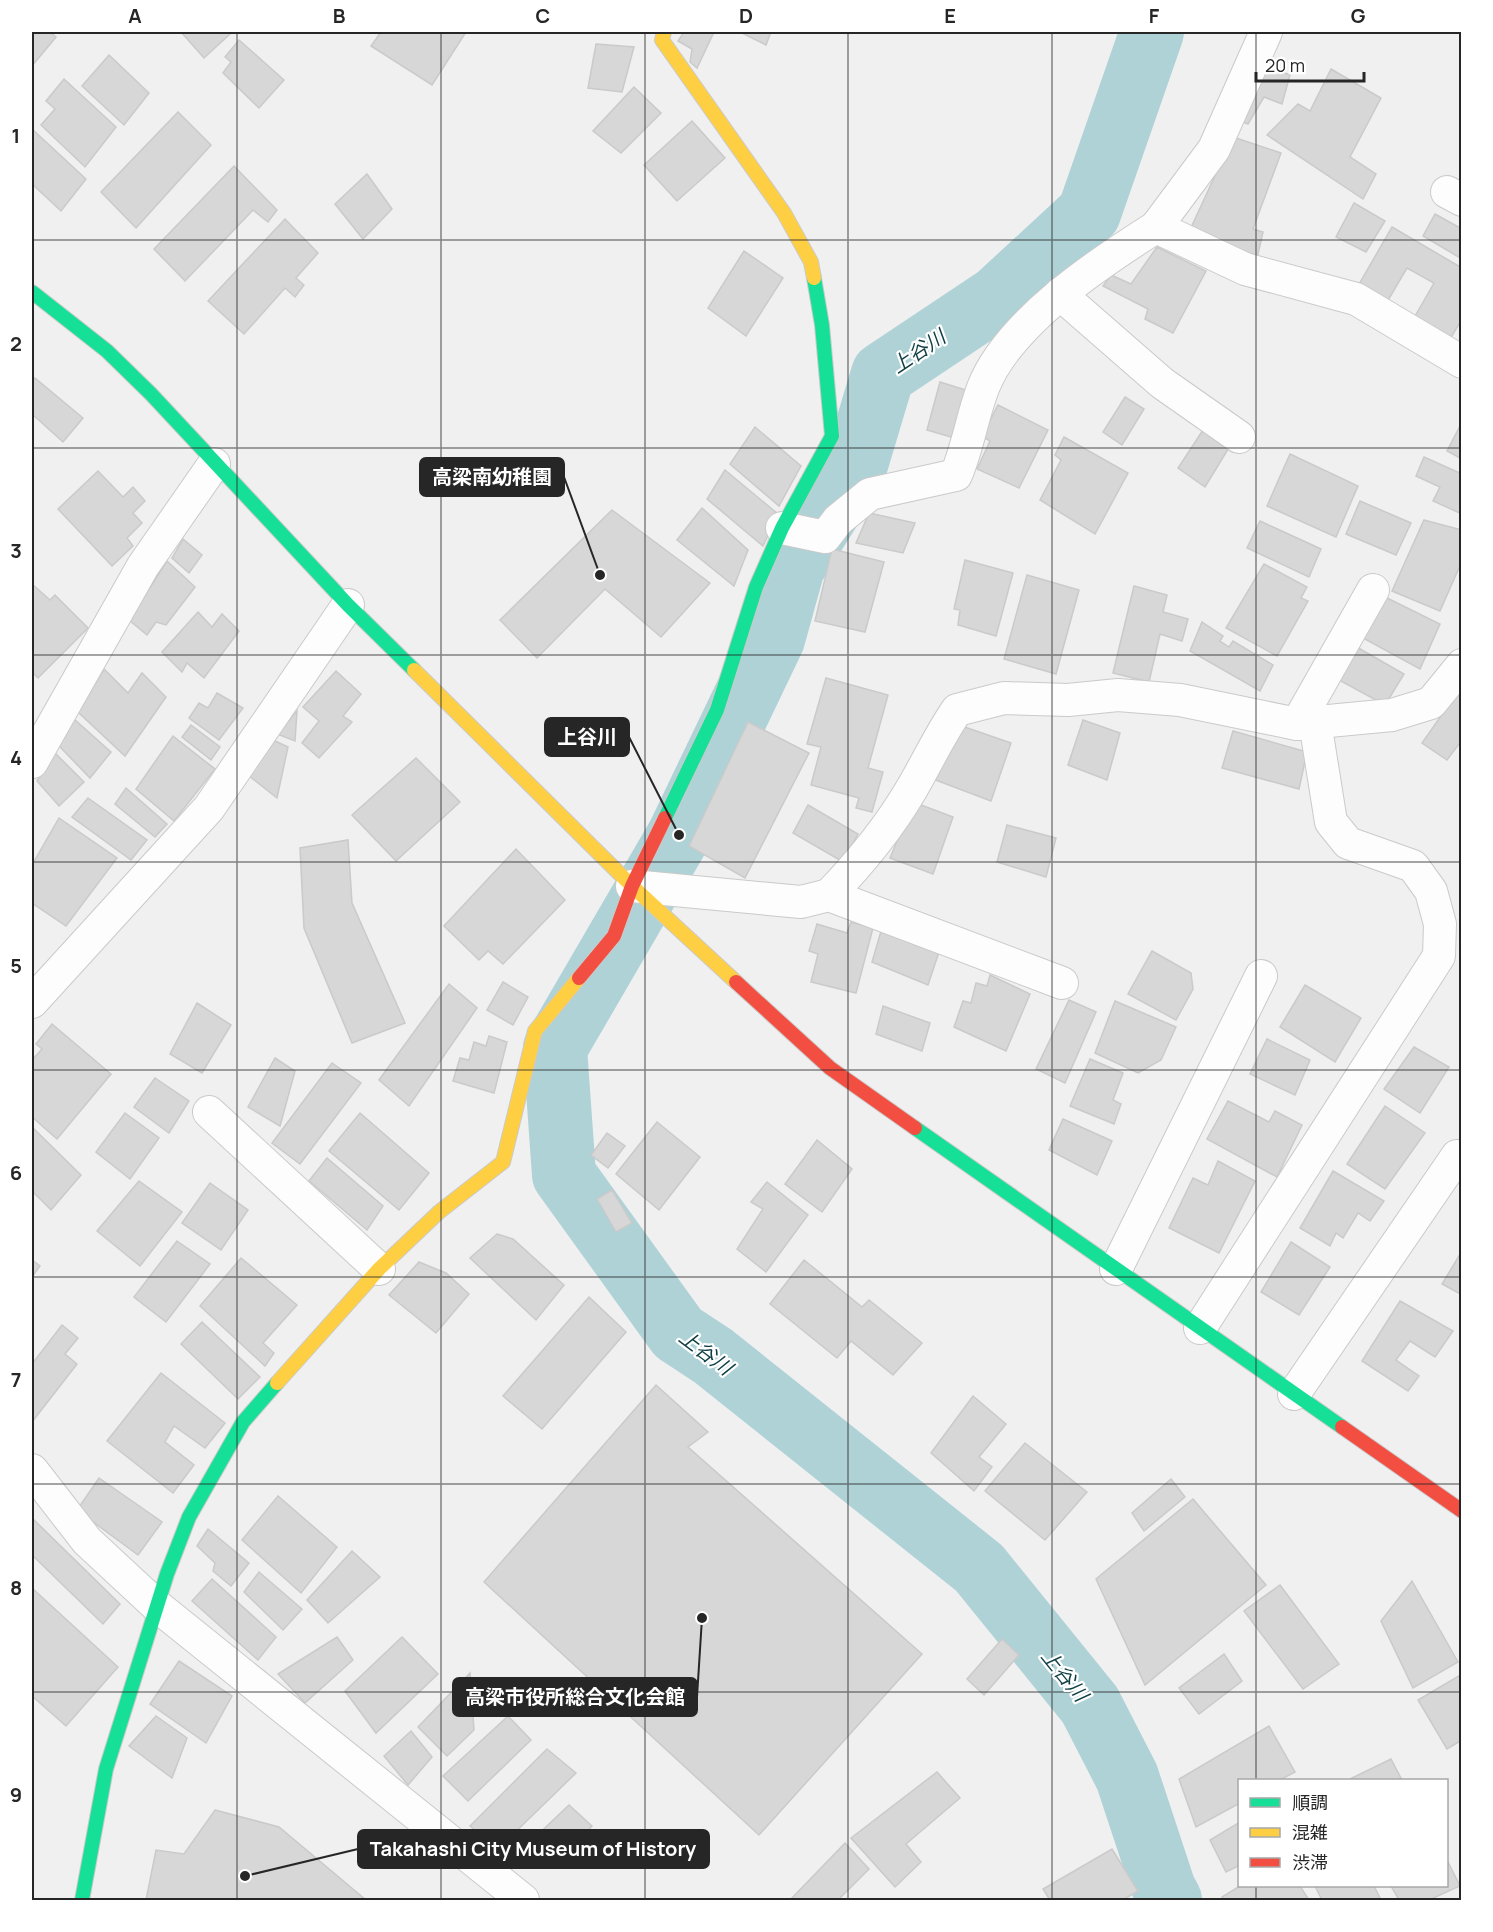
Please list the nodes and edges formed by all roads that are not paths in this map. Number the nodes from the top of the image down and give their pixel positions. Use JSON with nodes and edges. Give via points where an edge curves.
{"nodes":[{"id":1,"x":664,"y":32,"type":"edge"},
{"id":2,"x":1266,"y":32,"type":"edge"},
{"id":3,"x":1156,"y":227,"type":"junction"},
{"id":4,"x":32,"y":292,"type":"edge"},
{"id":5,"x":1060,"y":294,"type":"junction"},
{"id":6,"x":1461,"y":362,"type":"edge"},
{"id":7,"x":1239,"y":437,"type":"dead end"},
{"id":8,"x":214,"y":465,"type":"junction"},
{"id":9,"x":782,"y":528,"type":"junction"},
{"id":10,"x":1373,"y":590,"type":"dead end"},
{"id":11,"x":348,"y":605,"type":"junction"},
{"id":12,"x":1461,"y":665,"type":"edge"},
{"id":13,"x":1306,"y":723,"type":"junction"},
{"id":14,"x":32,"y":762,"type":"edge"},
{"id":15,"x":632,"y":886,"type":"junction"},
{"id":16,"x":829,"y":895,"type":"junction"},
{"id":17,"x":1261,"y":976,"type":"dead end"},
{"id":18,"x":1062,"y":983,"type":"dead end"},
{"id":19,"x":32,"y":1002,"type":"edge"},
{"id":20,"x":209,"y":1112,"type":"dead end"},
{"id":21,"x":1457,"y":1156,"type":"dead end"},
{"id":22,"x":379,"y":1269,"type":"junction"},
{"id":23,"x":1116,"y":1269,"type":"junction"},
{"id":24,"x":1200,"y":1328,"type":"junction"},
{"id":25,"x":1294,"y":1394,"type":"junction"},
{"id":26,"x":32,"y":1470,"type":"edge"},
{"id":27,"x":1461,"y":1511,"type":"edge"},
{"id":28,"x":157,"y":1606,"type":"junction"},
{"id":29,"x":82,"y":1900,"type":"edge"},
{"id":30,"x":523,"y":1900,"type":"edge"}],
"edges":[{"from":1,"to":9,"type":"street","via":[[663,40],[784,213],[811,262],[822,325],[832,436]]},
{"from":2,"to":3,"type":"street","via":[[1214,149]]},
{"from":3,"to":5,"type":"street"},
{"from":3,"to":6,"type":"street","via":[[1245,269],[1356,299]]},
{"from":4,"to":8,"type":"street","via":[[107,351]]},
{"from":5,"to":7,"type":"street","via":[[1162,383]]},
{"from":5,"to":9,"type":"street","via":[[1010,344],[984,387],[956,475],[870,494],[838,520],[825,537]]},
{"from":8,"to":11,"type":"street"},
{"from":8,"to":14,"type":"street","via":[[143,566]]},
{"from":9,"to":15,"type":"street","via":[[756,587],[717,710]]},
{"from":10,"to":13,"type":"street"},
{"from":11,"to":15,"type":"street"},
{"from":11,"to":19,"type":"street","via":[[209,808]]},
{"from":12,"to":13,"type":"street","via":[[1431,702],[1392,715]]},
{"from":13,"to":16,"type":"street","via":[[1180,700],[1118,695],[1068,700],[1004,698],[957,710],[884,831]]},
{"from":13,"to":24,"type":"street","via":[[1331,822],[1348,843],[1413,866],[1431,891],[1440,924],[1439,956]]},
{"from":15,"to":16,"type":"street","via":[[801,902]]},
{"from":15,"to":22,"type":"street","via":[[614,936],[535,1031],[503,1162],[439,1212]]},
{"from":15,"to":23,"type":"street","via":[[830,1068]]},
{"from":16,"to":18,"type":"street"},
{"from":17,"to":23,"type":"street"},
{"from":20,"to":22,"type":"street"},
{"from":21,"to":25,"type":"street"},
{"from":22,"to":28,"type":"street","via":[[243,1422],[189,1517]]},
{"from":23,"to":24,"type":"street"},
{"from":24,"to":25,"type":"street"},
{"from":25,"to":27,"type":"street"},
{"from":26,"to":28,"type":"street","via":[[87,1541]]},
{"from":28,"to":29,"type":"street","via":[[106,1769]]},
{"from":28,"to":30,"type":"street"}]}
